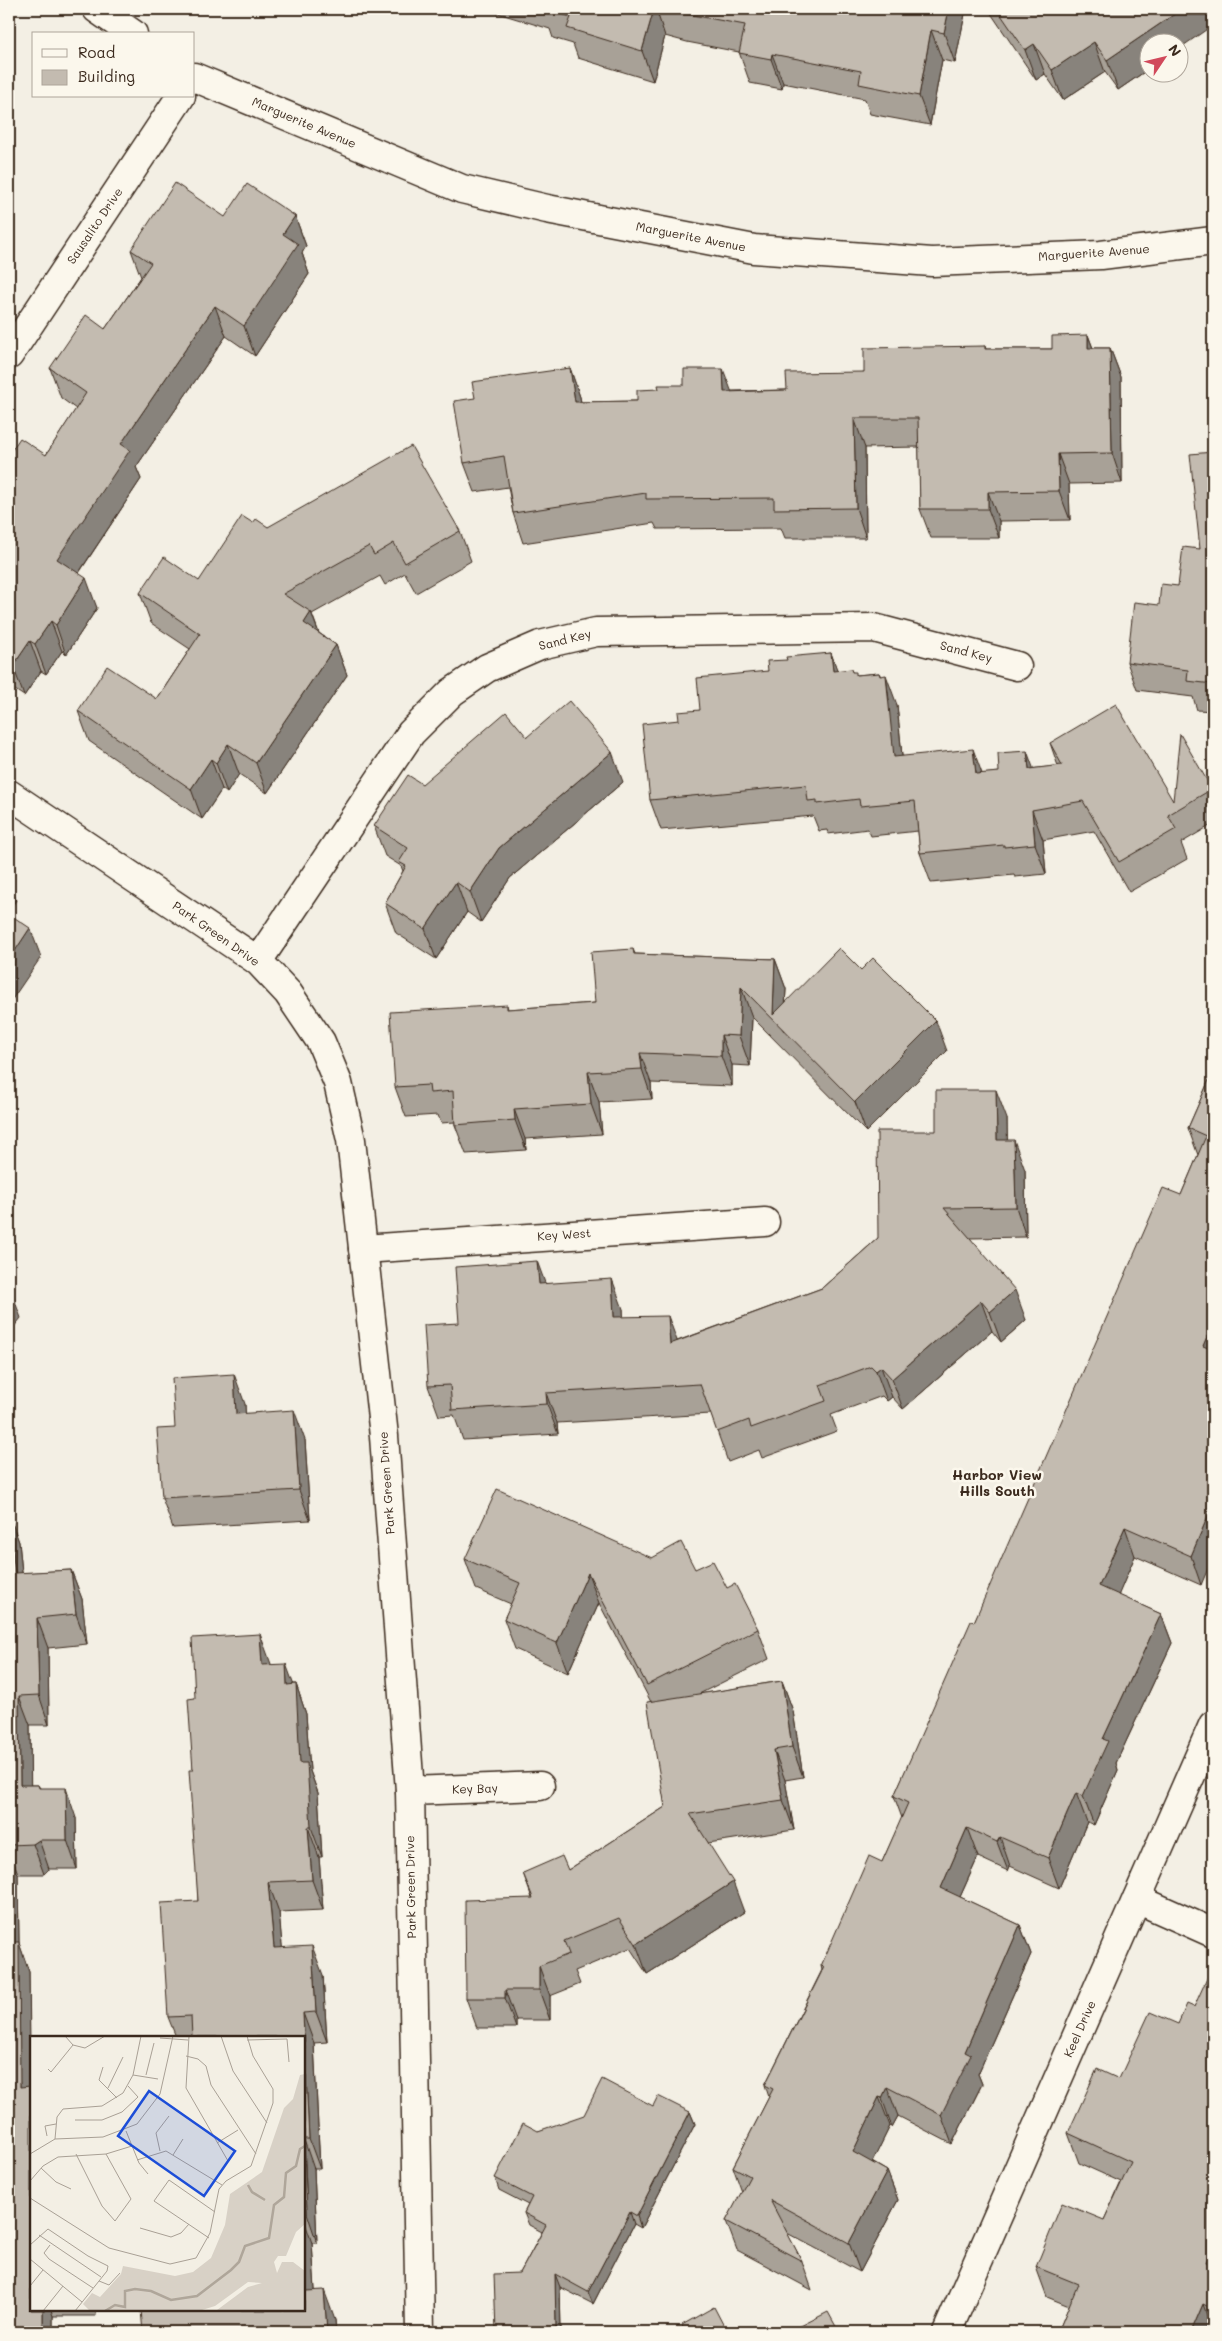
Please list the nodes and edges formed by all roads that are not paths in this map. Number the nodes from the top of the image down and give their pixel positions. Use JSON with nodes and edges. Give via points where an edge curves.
{"nodes":[{"id":1,"x":97,"y":9,"type":"edge"},
{"id":2,"x":130,"y":32,"type":"edge"},
{"id":3,"x":195,"y":77,"type":"edge"},
{"id":4,"x":180,"y":98,"type":"edge"},
{"id":5,"x":1213,"y":241,"type":"edge"},
{"id":6,"x":9,"y":355,"type":"edge"},
{"id":7,"x":1017,"y":666,"type":"dead end"},
{"id":8,"x":9,"y":794,"type":"edge"},
{"id":9,"x":258,"y":961,"type":"junction"},
{"id":10,"x":765,"y":1222,"type":"dead end"},
{"id":11,"x":363,"y":1249,"type":"junction"},
{"id":12,"x":1213,"y":1725,"type":"edge"},
{"id":13,"x":540,"y":1786,"type":"dead end"},
{"id":14,"x":410,"y":1791,"type":"junction"},
{"id":15,"x":1137,"y":1899,"type":"junction"},
{"id":16,"x":1213,"y":1932,"type":"edge"},
{"id":17,"x":420,"y":2332,"type":"edge"},
{"id":18,"x":947,"y":2332,"type":"edge"}],
"edges":[{"from":1,"to":2,"type":"street"},
{"from":3,"to":5,"type":"street","name":"Marguerite Avenue","via":[[462,189],[754,249],[932,262],[1101,255]]},
{"from":4,"to":6,"type":"street","name":"Sausalito Drive"},
{"from":7,"to":9,"type":"street","name":"Sand Key","via":[[874,628],[596,632],[540,644],[487,668],[452,692],[411,733]]},
{"from":8,"to":9,"type":"street","name":"Park Green Drive"},
{"from":9,"to":11,"type":"street","name":"Park Green Drive","via":[[288,993],[321,1042],[338,1083],[351,1140]]},
{"from":10,"to":11,"type":"street","name":"Key West"},
{"from":11,"to":14,"type":"street","name":"Park Green Drive","via":[[384,1436]]},
{"from":12,"to":15,"type":"street","name":"Keel Drive"},
{"from":13,"to":14,"type":"street","name":"Key Bay"},
{"from":14,"to":17,"type":"street","name":"Park Green Drive"},
{"from":15,"to":16,"type":"street"},
{"from":15,"to":18,"type":"street","name":"Keel Drive"}]}
